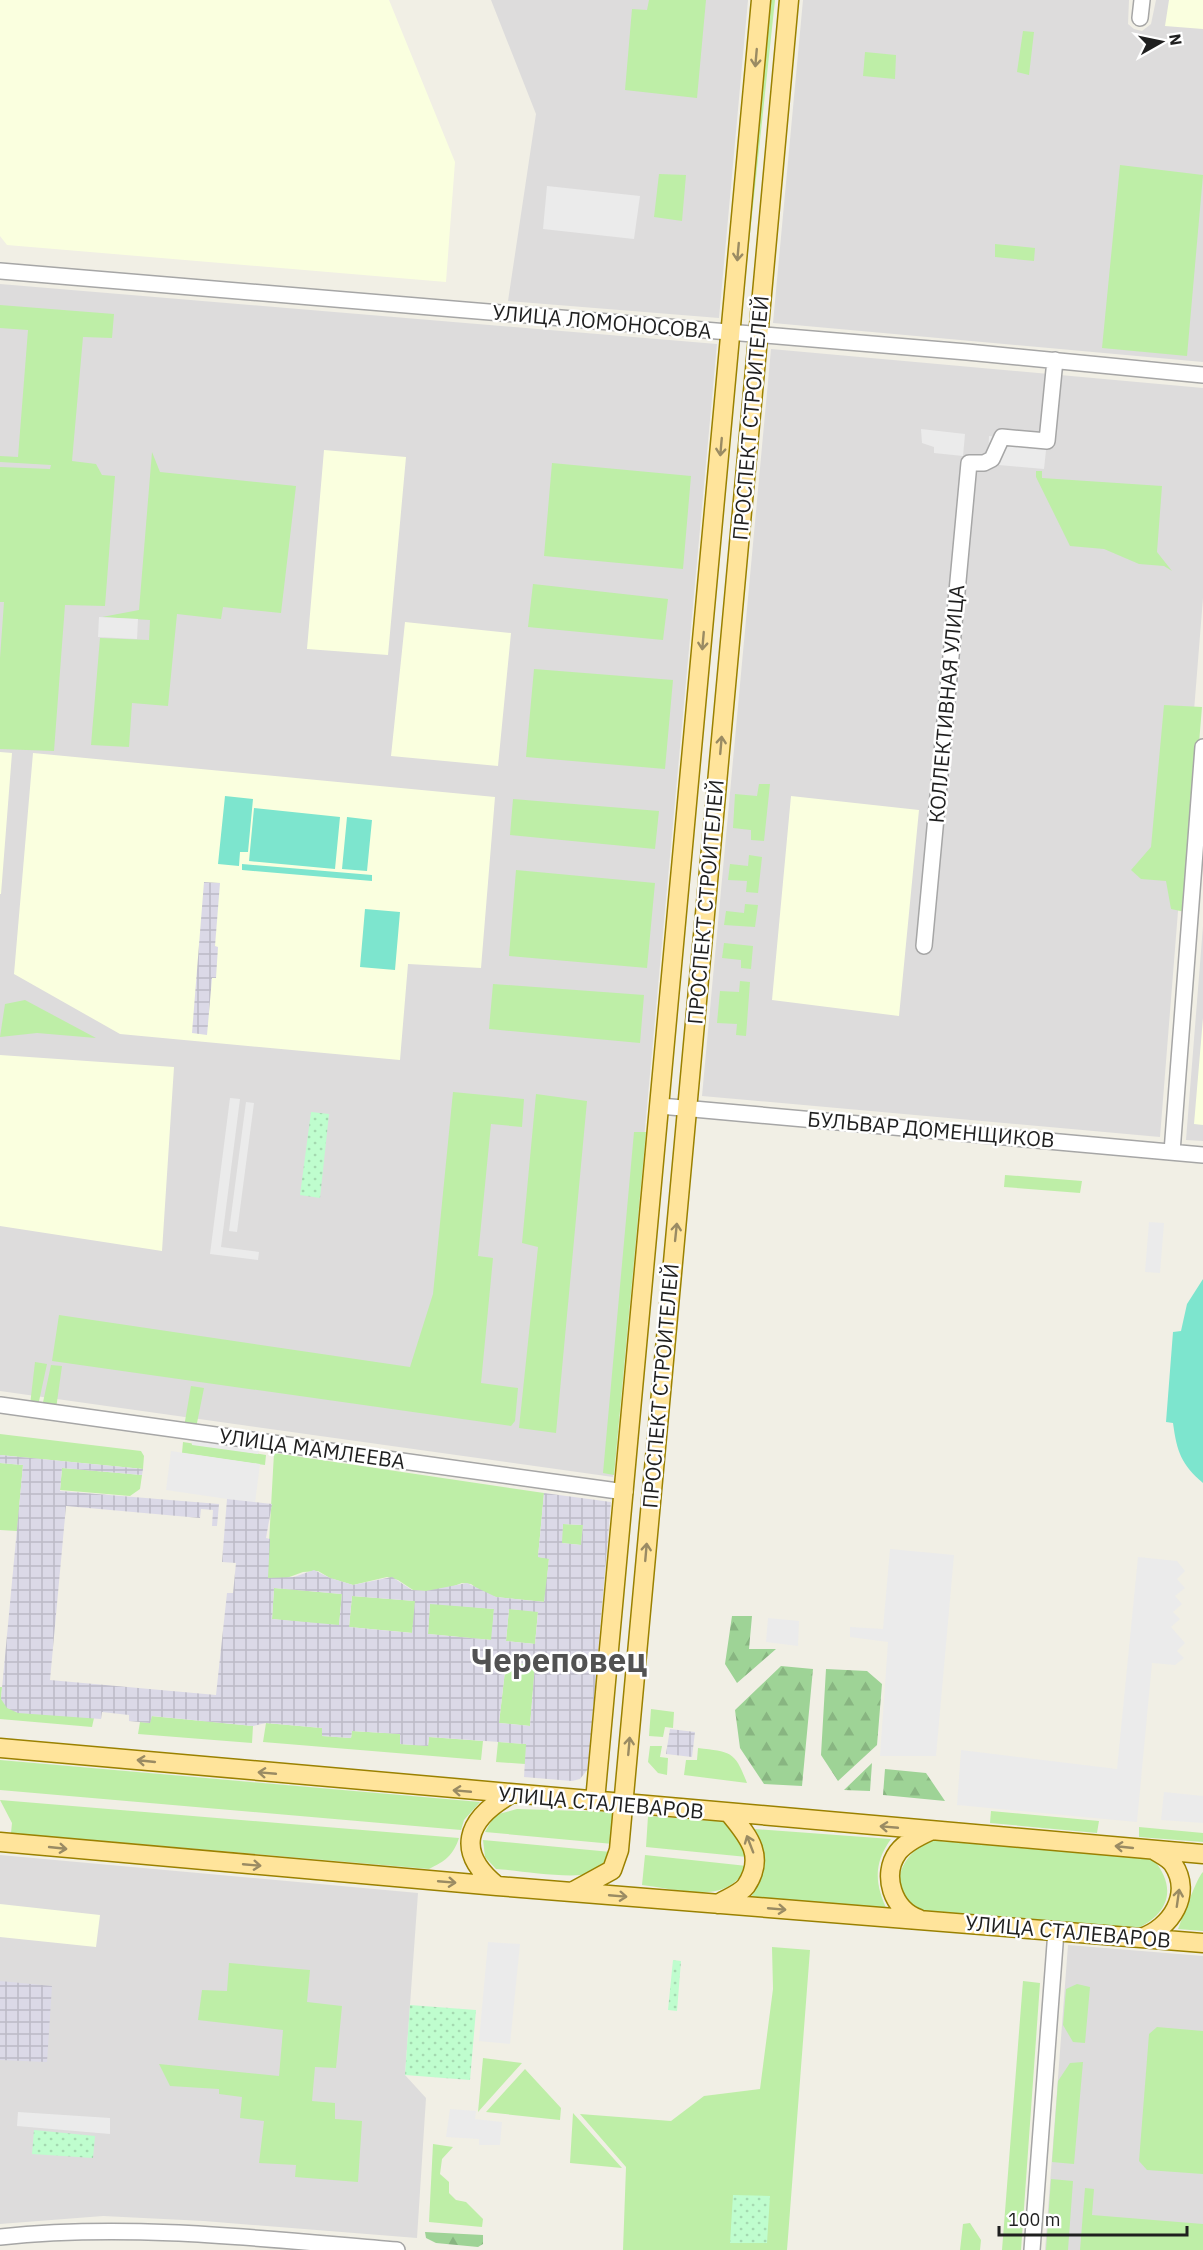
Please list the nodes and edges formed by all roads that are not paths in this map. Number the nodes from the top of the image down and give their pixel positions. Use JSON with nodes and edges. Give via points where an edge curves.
{"nodes":[{"id":1,"x":761,"y":0,"type":"edge"},
{"id":2,"x":789,"y":0,"type":"edge"},
{"id":3,"x":1142,"y":0,"type":"edge"},
{"id":4,"x":1140,"y":18,"type":"dead end"},
{"id":5,"x":0,"y":271,"type":"edge"},
{"id":6,"x":731,"y":332,"type":"junction"},
{"id":7,"x":759,"y":335,"type":"junction"},
{"id":8,"x":1055,"y":360,"type":"junction"},
{"id":9,"x":1203,"y":375,"type":"edge"},
{"id":10,"x":1203,"y":747,"type":"edge"},
{"id":11,"x":924,"y":946,"type":"dead end"},
{"id":12,"x":660,"y":1106,"type":"junction"},
{"id":13,"x":688,"y":1108,"type":"junction"},
{"id":14,"x":1172,"y":1152,"type":"junction"},
{"id":15,"x":1203,"y":1155,"type":"edge"},
{"id":16,"x":0,"y":1405,"type":"edge"},
{"id":17,"x":625,"y":1492,"type":"junction"},
{"id":18,"x":0,"y":1748,"type":"edge"},
{"id":19,"x":509,"y":1795,"type":"junction"},
{"id":20,"x":594,"y":1801,"type":"junction"},
{"id":21,"x":623,"y":1804,"type":"junction"},
{"id":22,"x":730,"y":1814,"type":"junction"},
{"id":23,"x":930,"y":1831,"type":"junction"},
{"id":24,"x":0,"y":1842,"type":"edge"},
{"id":25,"x":1154,"y":1850,"type":"junction"},
{"id":26,"x":1203,"y":1854,"type":"edge"},
{"id":27,"x":496,"y":1886,"type":"junction"},
{"id":28,"x":572,"y":1892,"type":"junction"},
{"id":29,"x":718,"y":1904,"type":"junction"},
{"id":30,"x":924,"y":1921,"type":"junction"},
{"id":31,"x":1056,"y":1931,"type":"junction"},
{"id":32,"x":1141,"y":1938,"type":"junction"},
{"id":33,"x":1203,"y":1943,"type":"edge"},
{"id":34,"x":0,"y":2237,"type":"edge"},
{"id":35,"x":342,"y":2248,"type":"edge"},
{"id":36,"x":397,"y":2250,"type":"edge"},
{"id":37,"x":1032,"y":2250,"type":"edge"}],
"edges":[{"from":1,"to":6,"type":"main road","name":"ПРОСПЕКТ СТРОИТЕЛЕЙ","one_way":true},
{"from":2,"to":7,"type":"main road","name":"ПРОСПЕКТ СТРОИТЕЛЕЙ"},
{"from":3,"to":4,"type":"street"},
{"from":5,"to":6,"type":"street","name":"УЛИЦА ЛОМОНОСОВА"},
{"from":6,"to":7,"type":"street","name":"УЛИЦА ЛОМОНОСОВА"},
{"from":6,"to":12,"type":"main road","name":"ПРОСПЕКТ СТРОИТЕЛЕЙ","one_way":true},
{"from":7,"to":8,"type":"street","name":"УЛИЦА ЛОМОНОСОВА"},
{"from":13,"to":7,"type":"main road","name":"ПРОСПЕКТ СТРОИТЕЛЕЙ","one_way":true},
{"from":8,"to":9,"type":"street","name":"УЛИЦА ЛОМОНОСОВА"},
{"from":8,"to":11,"type":"street","name":"КОЛЛЕКТИВНАЯ УЛИЦА","via":[[1047,441],[1002,437],[992,459],[969,463]]},
{"from":10,"to":14,"type":"street"},
{"from":12,"to":13,"type":"street","name":"БУЛЬВАР ДОМЕНЩИКОВ"},
{"from":12,"to":17,"type":"main road","name":"ПРОСПЕКТ СТРОИТЕЛЕЙ"},
{"from":13,"to":14,"type":"street","name":"БУЛЬВАР ДОМЕНЩИКОВ"},
{"from":21,"to":13,"type":"main road","name":"ПРОСПЕКТ СТРОИТЕЛЕЙ","one_way":true},
{"from":14,"to":15,"type":"street","name":"БУЛЬВАР ДОМЕНЩИКОВ"},
{"from":16,"to":17,"type":"street","name":"УЛИЦА МАМЛЕЕВА"},
{"from":17,"to":20,"type":"main road","name":"ПРОСПЕКТ СТРОИТЕЛЕЙ"},
{"from":19,"to":18,"type":"main road","name":"УЛИЦА СТАЛЕВАРОВ","one_way":true},
{"from":19,"to":20,"type":"main road","name":"УЛИЦА СТАЛЕВАРОВ"},
{"from":19,"to":27,"type":"main road","via":[[482,1815],[471,1835],[476,1868]]},
{"from":20,"to":21,"type":"main road","name":"УЛИЦА СТАЛЕВАРОВ"},
{"from":21,"to":22,"type":"main road","name":"УЛИЦА СТАЛЕВАРОВ"},
{"from":21,"to":28,"type":"main road","name":"ПРОСПЕКТ СТРОИТЕЛЕЙ","via":[[619,1850],[612,1870]]},
{"from":23,"to":22,"type":"main road","name":"УЛИЦА СТАЛЕВАРОВ","one_way":true},
{"from":29,"to":22,"type":"main road","one_way":true,"via":[[746,1887],[756,1863],[751,1840]]},
{"from":25,"to":23,"type":"main road","name":"УЛИЦА СТАЛЕВАРОВ","one_way":true},
{"from":23,"to":30,"type":"main road","via":[[911,1840],[898,1853],[890,1875],[896,1901],[907,1915]]},
{"from":24,"to":27,"type":"main road","name":"УЛИЦА СТАЛЕВАРОВ","one_way":true},
{"from":25,"to":26,"type":"main road","name":"УЛИЦА СТАЛЕВАРОВ"},
{"from":32,"to":25,"type":"main road","one_way":true,"via":[[1154,1934],[1168,1922],[1179,1898],[1180,1877],[1172,1862]]},
{"from":27,"to":28,"type":"main road","name":"УЛИЦА СТАЛЕВАРОВ"},
{"from":28,"to":29,"type":"main road","name":"УЛИЦА СТАЛЕВАРОВ","one_way":true},
{"from":29,"to":30,"type":"main road","name":"УЛИЦА СТАЛЕВАРОВ","one_way":true},
{"from":30,"to":31,"type":"main road","name":"УЛИЦА СТАЛЕВАРОВ"},
{"from":31,"to":32,"type":"main road","name":"УЛИЦА СТАЛЕВАРОВ"},
{"from":31,"to":37,"type":"street"},
{"from":32,"to":33,"type":"main road","name":"УЛИЦА СТАЛЕВАРОВ"},
{"from":34,"to":35,"type":"street","via":[[103,2230]]},
{"from":35,"to":36,"type":"street"}]}
